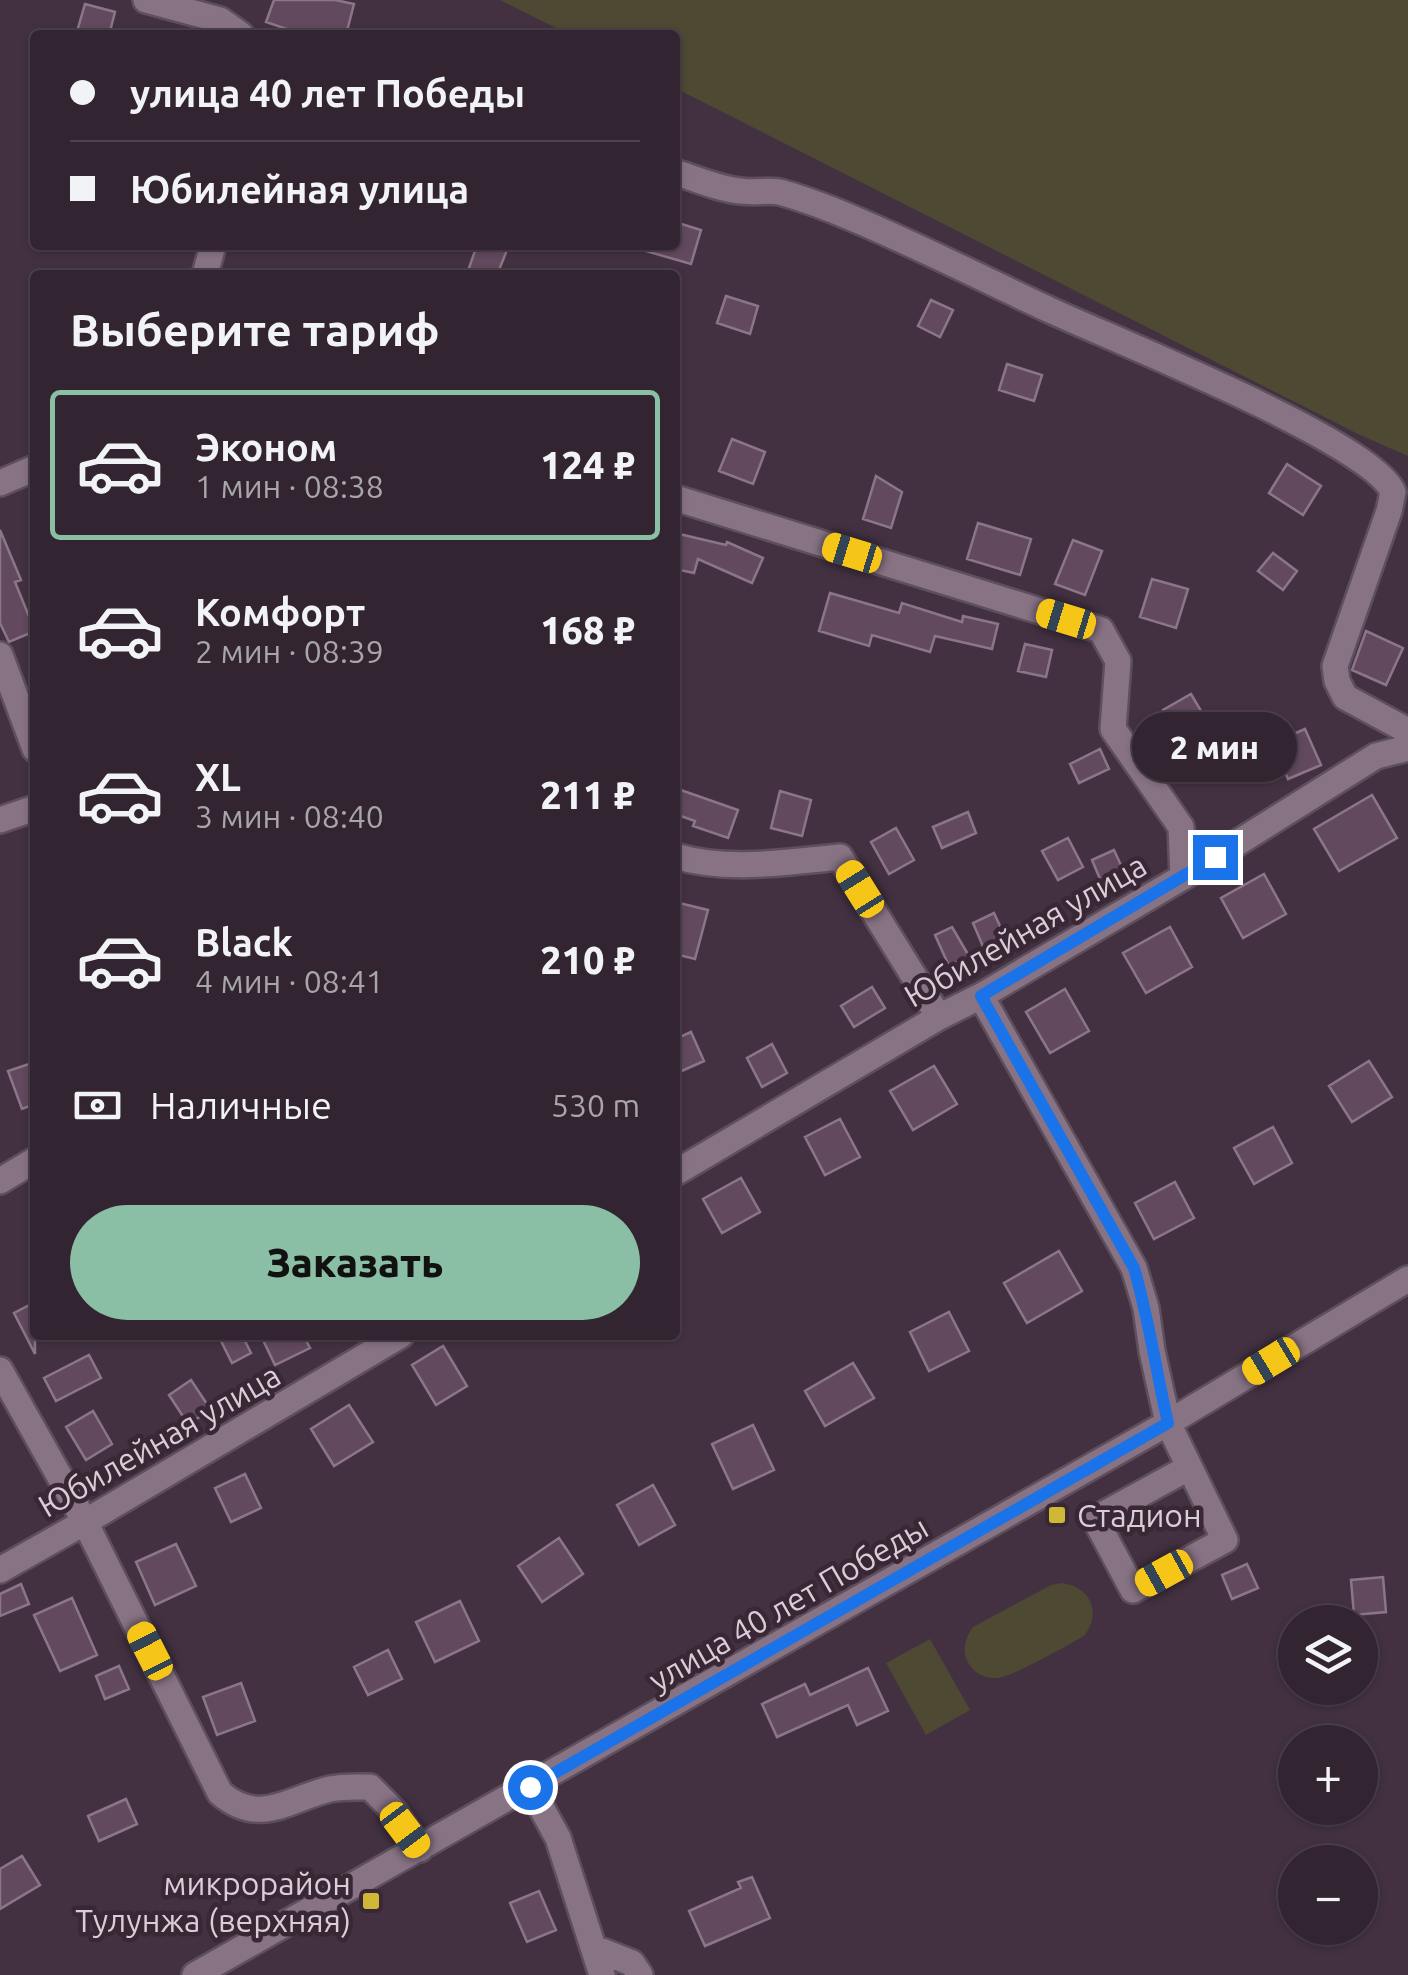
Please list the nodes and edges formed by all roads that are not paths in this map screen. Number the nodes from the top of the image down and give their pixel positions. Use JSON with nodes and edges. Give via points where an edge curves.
{"nodes":[{"id":1,"x":146,"y":0,"type":"edge"},
{"id":2,"x":235,"y":30,"type":"edge"},
{"id":3,"x":680,"y":173,"type":"edge"},
{"id":4,"x":30,"y":470,"type":"edge"},
{"id":5,"x":0,"y":483,"type":"edge"},
{"id":6,"x":680,"y":500,"type":"edge"},
{"id":7,"x":0,"y":655,"type":"edge"},
{"id":8,"x":1408,"y":731,"type":"edge"},
{"id":9,"x":30,"y":736,"type":"edge"},
{"id":10,"x":1408,"y":748,"type":"edge"},
{"id":11,"x":30,"y":810,"type":"edge"},
{"id":12,"x":0,"y":820,"type":"edge"},
{"id":13,"x":680,"y":858,"type":"edge"},
{"id":14,"x":1183,"y":877,"type":"junction"},
{"id":15,"x":981,"y":996,"type":"junction"},
{"id":16,"x":939,"y":1017,"type":"junction"},
{"id":17,"x":30,"y":1163,"type":"edge"},
{"id":18,"x":680,"y":1170,"type":"edge"},
{"id":19,"x":0,"y":1182,"type":"edge"},
{"id":20,"x":1408,"y":1279,"type":"edge"},
{"id":21,"x":393,"y":1340,"type":"edge"},
{"id":22,"x":0,"y":1370,"type":"edge"},
{"id":23,"x":1168,"y":1423,"type":"junction"},
{"id":24,"x":1188,"y":1468,"type":"junction"},
{"id":25,"x":85,"y":1522,"type":"junction"},
{"id":26,"x":0,"y":1570,"type":"edge"},
{"id":27,"x":530,"y":1787,"type":"junction"},
{"id":28,"x":420,"y":1849,"type":"junction"},
{"id":29,"x":594,"y":1948,"type":"junction"},
{"id":30,"x":196,"y":1975,"type":"edge"},
{"id":31,"x":602,"y":1975,"type":"edge"},
{"id":32,"x":640,"y":1975,"type":"edge"}],
"edges":[{"from":1,"to":2,"type":"street"},
{"from":3,"to":8,"type":"street","via":[[740,191],[778,192],[924,249],[1244,397],[1384,477],[1393,492],[1389,511],[1335,666],[1336,681],[1345,697]]},
{"from":4,"to":5,"type":"street"},
{"from":6,"to":14,"type":"street","via":[[1101,630],[1118,661],[1113,729],[1181,827]]},
{"from":7,"to":9,"type":"street"},
{"from":10,"to":14,"type":"street","name":"Юбилейная улица","via":[[1376,756]]},
{"from":11,"to":12,"type":"street"},
{"from":13,"to":16,"type":"street","via":[[758,864],[840,857]]},
{"from":14,"to":15,"type":"street","name":"Юбилейная улица"},
{"from":15,"to":16,"type":"street","name":"Юбилейная улица"},
{"from":15,"to":23,"type":"street","via":[[1134,1268]]},
{"from":16,"to":18,"type":"street","name":"Юбилейная улица"},
{"from":17,"to":19,"type":"street"},
{"from":20,"to":23,"type":"street","name":"улица 40 лет Победы"},
{"from":21,"to":25,"type":"street","name":"Юбилейная улица"},
{"from":22,"to":25,"type":"street"},
{"from":23,"to":24,"type":"street"},
{"from":23,"to":27,"type":"street","name":"улица 40 лет Победы"},
{"from":24,"to":24,"type":"street","via":[[1095,1519],[1133,1590],[1225,1540]]},
{"from":25,"to":26,"type":"street","name":"Юбилейная улица"},
{"from":25,"to":28,"type":"street","via":[[220,1793],[233,1804],[277,1809],[334,1788],[370,1787]]},
{"from":27,"to":28,"type":"street","name":"улица 40 лет Победы"},
{"from":27,"to":29,"type":"street","via":[[558,1838]]},
{"from":28,"to":30,"type":"street","name":"улица 40 лет Победы"},
{"from":29,"to":31,"type":"street"},
{"from":29,"to":32,"type":"street","via":[[632,1963]]}]}
